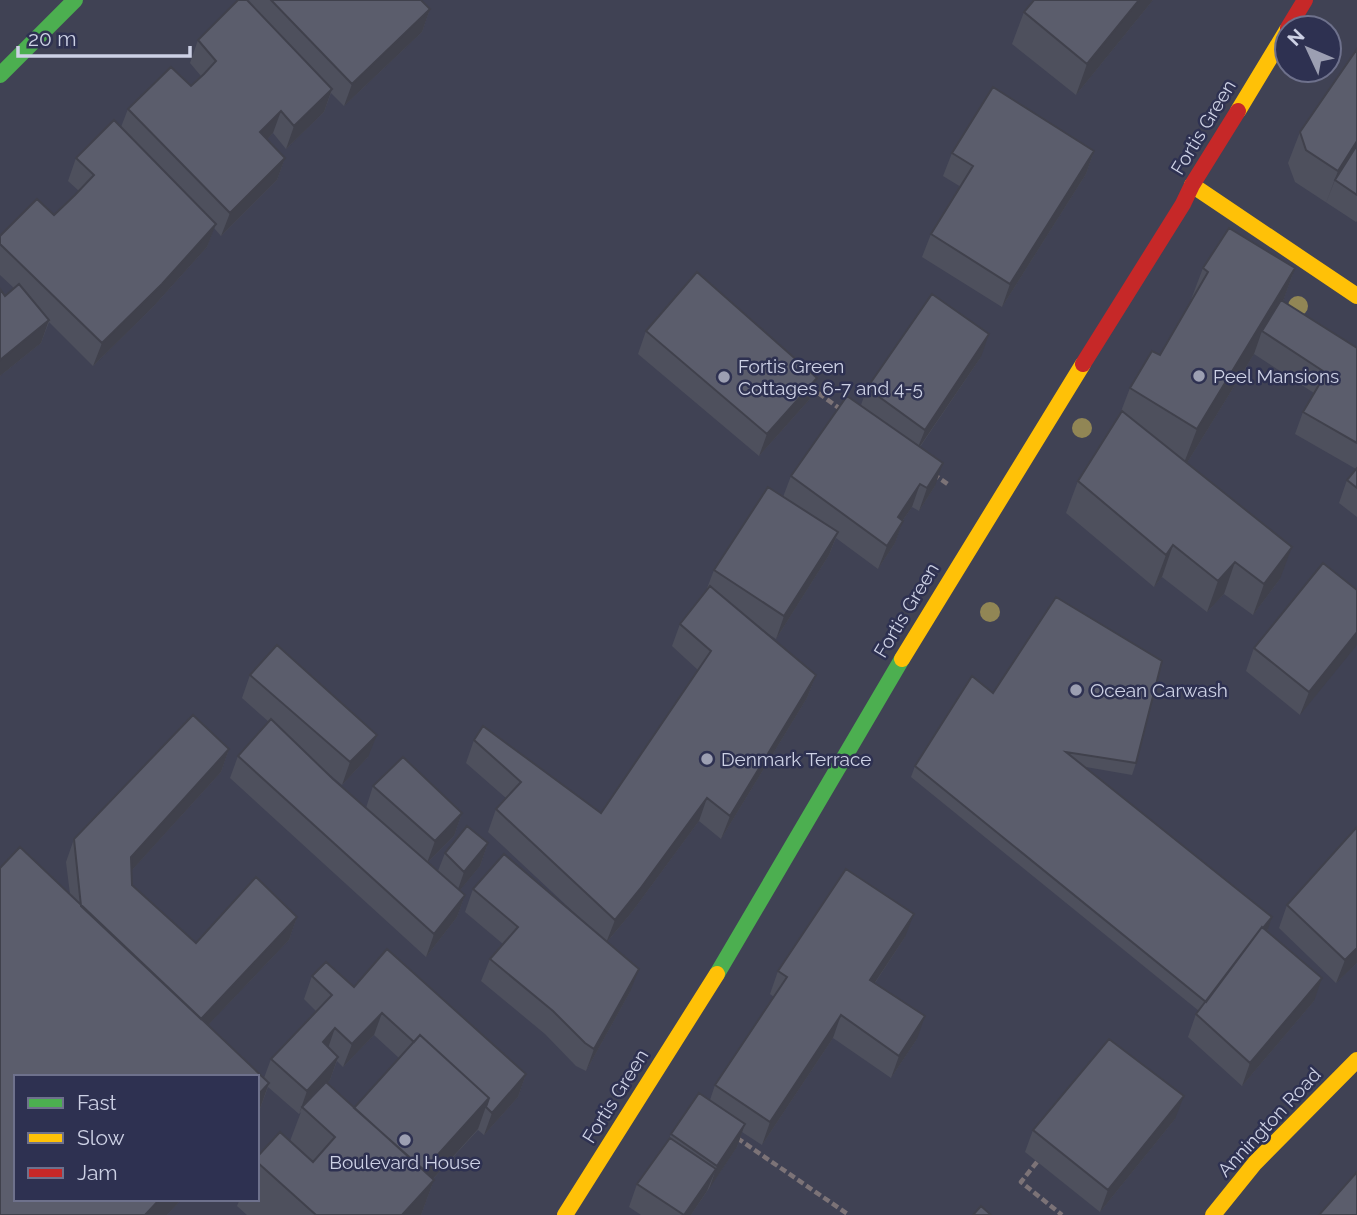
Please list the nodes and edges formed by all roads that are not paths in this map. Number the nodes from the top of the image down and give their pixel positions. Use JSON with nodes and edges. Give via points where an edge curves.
{"nodes":[{"id":1,"x":75,"y":0,"type":"edge"},
{"id":2,"x":1273,"y":52,"type":"edge"},
{"id":3,"x":0,"y":75,"type":"edge"},
{"id":4,"x":1192,"y":185,"type":"junction"},
{"id":5,"x":1357,"y":296,"type":"edge"},
{"id":6,"x":1357,"y":1060,"type":"edge"},
{"id":7,"x":565,"y":1215,"type":"edge"},
{"id":8,"x":1213,"y":1215,"type":"edge"}],
"edges":[{"from":1,"to":3,"type":"main road"},
{"from":2,"to":4,"type":"main road","name":"Fortis Green"},
{"from":4,"to":5,"type":"main road"},
{"from":4,"to":7,"type":"main road","name":"Fortis Green","via":[[926,618],[689,1021]]},
{"from":6,"to":8,"type":"main road","name":"Annington Road","via":[[1255,1163]]}]}
